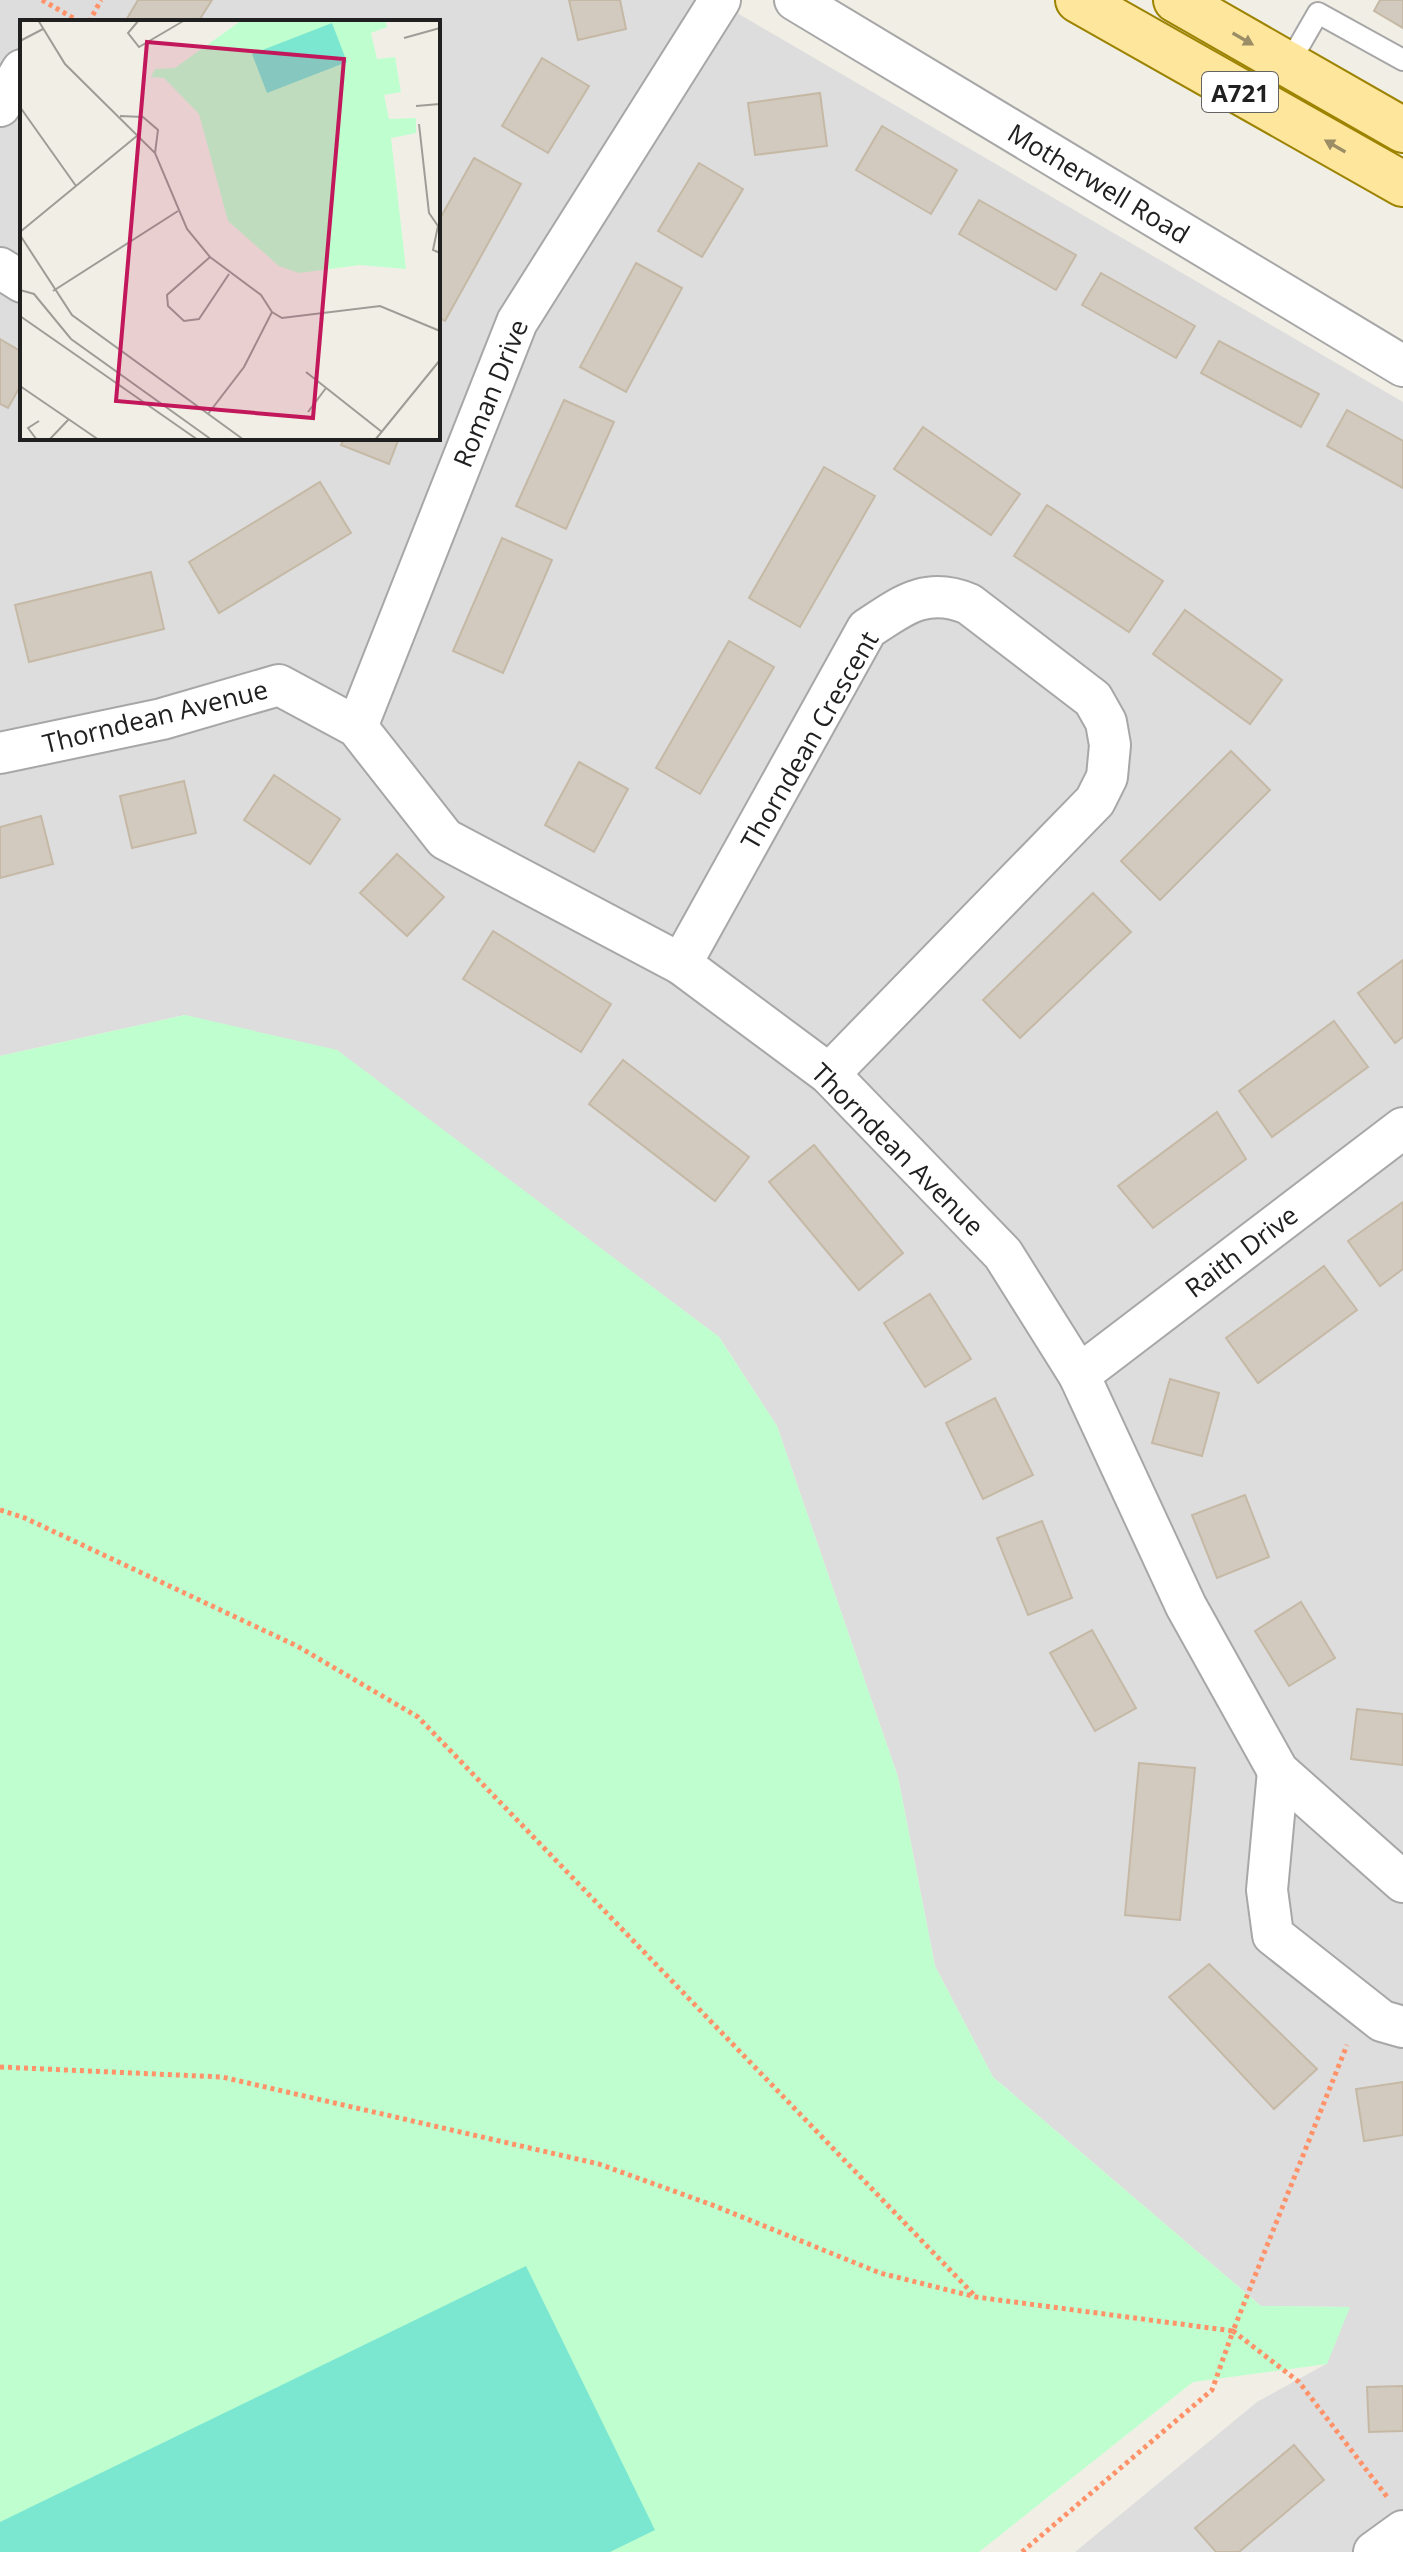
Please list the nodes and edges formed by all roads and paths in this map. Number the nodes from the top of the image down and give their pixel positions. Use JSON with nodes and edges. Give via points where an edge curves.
{"nodes":[{"id":1,"x":42,"y":0,"type":"edge"},
{"id":2,"x":101,"y":0,"type":"edge"},
{"id":3,"x":720,"y":0,"type":"edge"},
{"id":4,"x":795,"y":0,"type":"edge"},
{"id":5,"x":1078,"y":0,"type":"edge"},
{"id":6,"x":1176,"y":0,"type":"edge"},
{"id":7,"x":77,"y":20,"type":"edge"},
{"id":8,"x":90,"y":20,"type":"edge"},
{"id":9,"x":1403,"y":60,"type":"edge"},
{"id":10,"x":1288,"y":65,"type":"junction"},
{"id":11,"x":20,"y":73,"type":"edge"},
{"id":12,"x":0,"y":106,"type":"edge"},
{"id":13,"x":1403,"y":130,"type":"edge"},
{"id":14,"x":1403,"y":184,"type":"edge"},
{"id":15,"x":0,"y":268,"type":"edge"},
{"id":16,"x":20,"y":281,"type":"edge"},
{"id":17,"x":1403,"y":366,"type":"edge"},
{"id":18,"x":357,"y":727,"type":"junction"},
{"id":19,"x":0,"y":753,"type":"edge"},
{"id":20,"x":681,"y":964,"type":"junction"},
{"id":21,"x":829,"y":1074,"type":"junction"},
{"id":22,"x":1403,"y":1128,"type":"edge"},
{"id":23,"x":1079,"y":1375,"type":"junction"},
{"id":24,"x":0,"y":1510,"type":"edge"},
{"id":25,"x":1278,"y":1771,"type":"junction"},
{"id":26,"x":1403,"y":1882,"type":"edge"},
{"id":27,"x":1389,"y":2022,"type":"edge"},
{"id":28,"x":0,"y":2067,"type":"edge"},
{"id":29,"x":976,"y":2297,"type":"junction"},
{"id":30,"x":1233,"y":2331,"type":"junction"},
{"id":31,"x":1398,"y":2518,"type":"edge"},
{"id":32,"x":1022,"y":2552,"type":"edge"},
{"id":33,"x":1374,"y":2552,"type":"edge"}],
"edges":[{"from":1,"to":7,"type":"path"},
{"from":2,"to":8,"type":"path"},
{"from":3,"to":18,"type":"street","name":"Roman Drive","via":[[517,322]]},
{"from":4,"to":17,"type":"street","name":"Motherwell Road"},
{"from":14,"to":5,"type":"main road","number":"A721","one_way":true},
{"from":6,"to":10,"type":"main road","number":"A721","one_way":true},
{"from":9,"to":10,"type":"lane","via":[[1318,13]]},
{"from":10,"to":13,"type":"main road","number":"A721"},
{"from":11,"to":12,"type":"street"},
{"from":15,"to":16,"type":"street"},
{"from":18,"to":19,"type":"street","name":"Thorndean Avenue","via":[[279,685],[162,719]]},
{"from":18,"to":20,"type":"street","name":"Thorndean Avenue","via":[[445,839]]},
{"from":20,"to":21,"type":"street","name":"Thorndean Avenue"},
{"from":20,"to":21,"type":"street","name":"Thorndean Crescent","via":[[867,629],[924,598],[949,596],[969,604],[1093,699],[1106,722],[1107,777],[1095,801]]},
{"from":21,"to":23,"type":"street","name":"Thorndean Avenue","via":[[1003,1254]]},
{"from":22,"to":23,"type":"street","name":"Raith Drive"},
{"from":23,"to":25,"type":"street","name":"Thorndean Avenue","via":[[1186,1606]]},
{"from":24,"to":29,"type":"path","via":[[297,1646],[418,1717]]},
{"from":25,"to":26,"type":"street","name":"Thorndean Avenue"},
{"from":25,"to":27,"type":"street","via":[[1267,1890],[1273,1935]]},
{"from":27,"to":30,"type":"path","via":[[1351,2036]]},
{"from":28,"to":29,"type":"path","via":[[222,2077],[584,2160],[880,2273]]},
{"from":29,"to":30,"type":"path"},
{"from":30,"to":31,"type":"path","via":[[1299,2382]]},
{"from":30,"to":32,"type":"path","via":[[1212,2390]]},
{"from":31,"to":33,"type":"street"}]}
